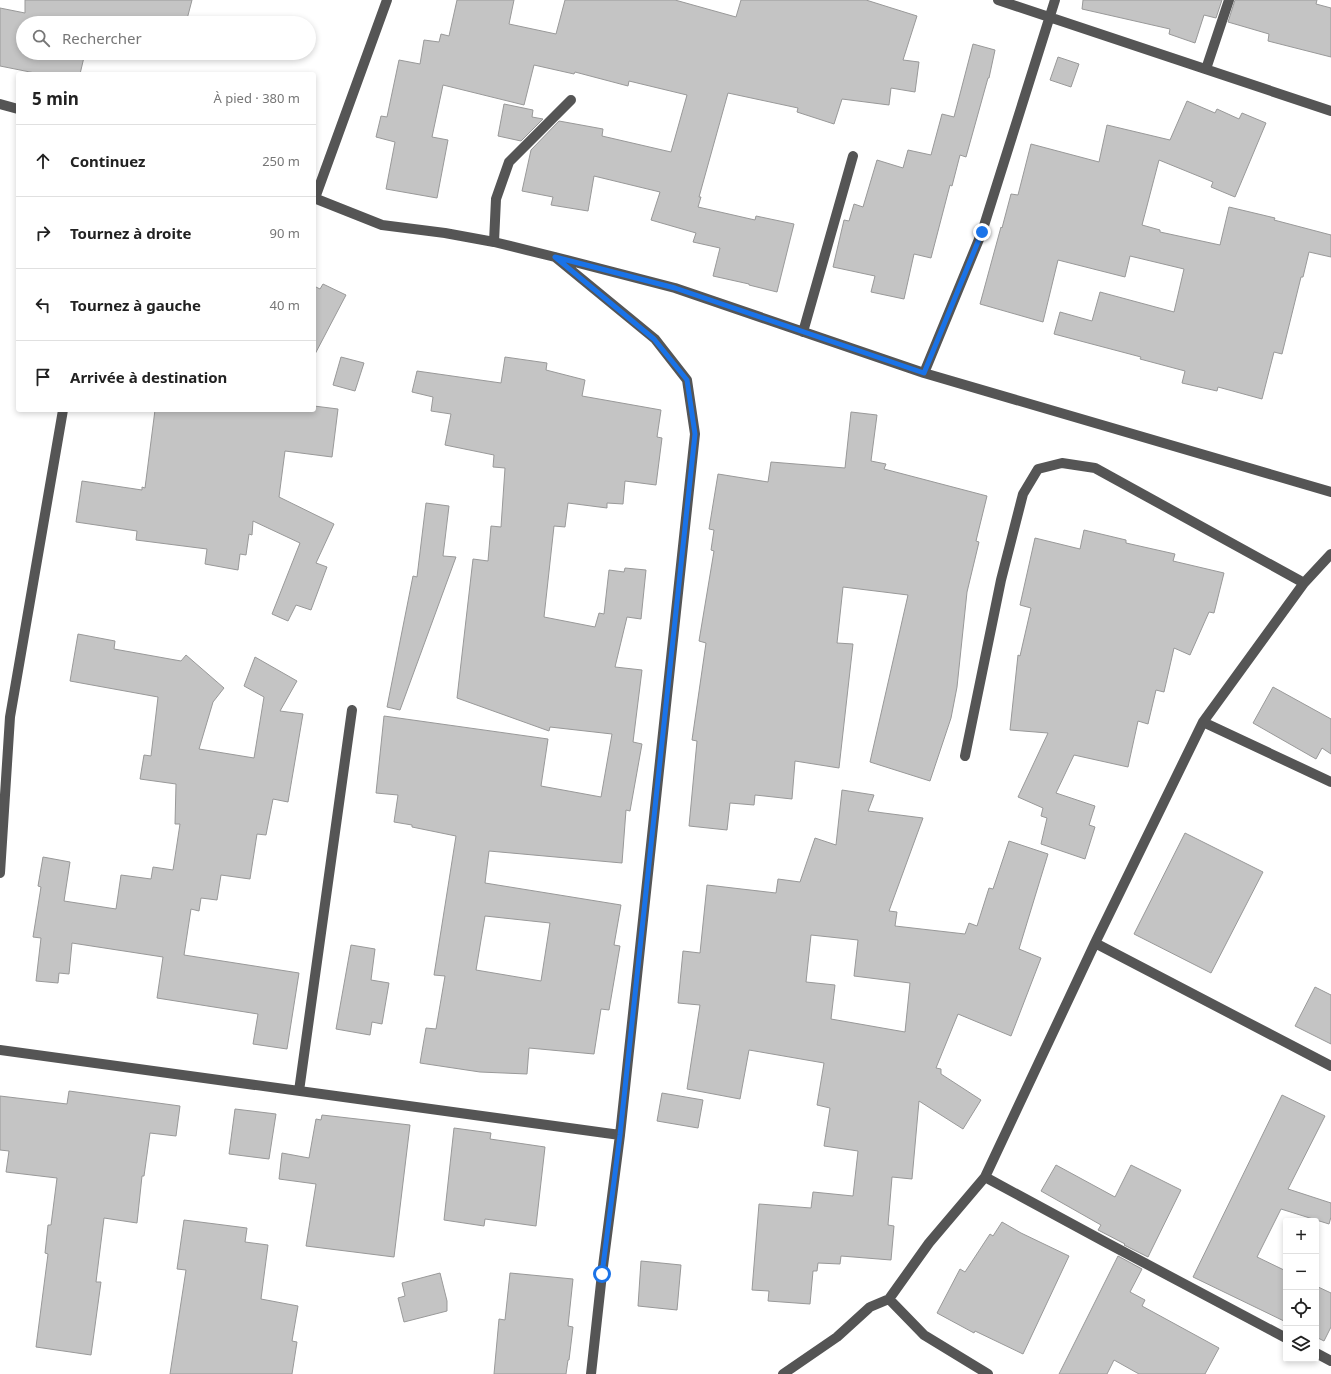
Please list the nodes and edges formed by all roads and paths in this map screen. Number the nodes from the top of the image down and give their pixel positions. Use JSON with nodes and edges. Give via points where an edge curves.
{"nodes":[{"id":1,"x":388,"y":0,"type":"edge"},
{"id":2,"x":998,"y":0,"type":"edge"},
{"id":3,"x":1055,"y":0,"type":"edge"},
{"id":4,"x":1229,"y":0,"type":"edge"},
{"id":5,"x":1049,"y":17,"type":"junction"},
{"id":6,"x":1206,"y":69,"type":"junction"},
{"id":7,"x":571,"y":100,"type":"dead end"},
{"id":8,"x":0,"y":104,"type":"edge"},
{"id":9,"x":16,"y":108,"type":"edge"},
{"id":10,"x":1331,"y":111,"type":"edge"},
{"id":11,"x":853,"y":156,"type":"dead end"},
{"id":12,"x":316,"y":195,"type":"edge"},
{"id":13,"x":316,"y":198,"type":"edge"},
{"id":14,"x":494,"y":242,"type":"junction"},
{"id":15,"x":555,"y":257,"type":"junction"},
{"id":16,"x":804,"y":332,"type":"junction"},
{"id":17,"x":924,"y":373,"type":"junction"},
{"id":18,"x":64,"y":412,"type":"edge"},
{"id":19,"x":1331,"y":492,"type":"edge"},
{"id":20,"x":1331,"y":554,"type":"edge"},
{"id":21,"x":1304,"y":583,"type":"junction"},
{"id":22,"x":352,"y":710,"type":"dead end"},
{"id":23,"x":5,"y":717,"type":"edge"},
{"id":24,"x":1203,"y":722,"type":"junction"},
{"id":25,"x":965,"y":756,"type":"dead end"},
{"id":26,"x":1331,"y":782,"type":"edge"},
{"id":27,"x":0,"y":873,"type":"edge"},
{"id":28,"x":1095,"y":944,"type":"junction"},
{"id":29,"x":0,"y":1050,"type":"edge"},
{"id":30,"x":1331,"y":1066,"type":"edge"},
{"id":31,"x":299,"y":1091,"type":"junction"},
{"id":32,"x":620,"y":1135,"type":"junction"},
{"id":33,"x":985,"y":1177,"type":"junction"},
{"id":34,"x":889,"y":1299,"type":"junction"},
{"id":35,"x":1283,"y":1336,"type":"edge"},
{"id":36,"x":1319,"y":1355,"type":"edge"},
{"id":37,"x":1331,"y":1361,"type":"edge"},
{"id":38,"x":590,"y":1374,"type":"edge"},
{"id":39,"x":783,"y":1374,"type":"edge"},
{"id":40,"x":988,"y":1374,"type":"edge"}],
"edges":[{"from":1,"to":12,"type":"street"},
{"from":2,"to":5,"type":"street"},
{"from":3,"to":5,"type":"street"},
{"from":4,"to":6,"type":"street"},
{"from":5,"to":6,"type":"street"},
{"from":5,"to":17,"type":"street","via":[[982,232]]},
{"from":6,"to":10,"type":"street"},
{"from":7,"to":14,"type":"street","via":[[509,162],[496,199]]},
{"from":8,"to":9,"type":"street"},
{"from":11,"to":16,"type":"street"},
{"from":13,"to":14,"type":"street","via":[[382,225]]},
{"from":14,"to":15,"type":"street"},
{"from":15,"to":16,"type":"street","via":[[675,288]]},
{"from":15,"to":32,"type":"street","via":[[654,339],[673,362],[687,380],[695,434]]},
{"from":16,"to":17,"type":"street"},
{"from":17,"to":19,"type":"street"},
{"from":18,"to":23,"type":"street"},
{"from":20,"to":21,"type":"street"},
{"from":21,"to":24,"type":"street"},
{"from":21,"to":25,"type":"street","via":[[1095,468],[1062,463],[1038,469],[1023,494],[1003,573]]},
{"from":22,"to":31,"type":"street"},
{"from":23,"to":27,"type":"street"},
{"from":24,"to":26,"type":"street"},
{"from":24,"to":28,"type":"street"},
{"from":28,"to":30,"type":"street"},
{"from":28,"to":33,"type":"street"},
{"from":29,"to":31,"type":"street"},
{"from":31,"to":32,"type":"street"},
{"from":32,"to":38,"type":"street"},
{"from":33,"to":34,"type":"street","via":[[929,1243]]},
{"from":33,"to":35,"type":"street"},
{"from":34,"to":39,"type":"street","via":[[870,1307],[837,1337]]},
{"from":34,"to":40,"type":"street","via":[[924,1335]]},
{"from":36,"to":37,"type":"street"}]}
